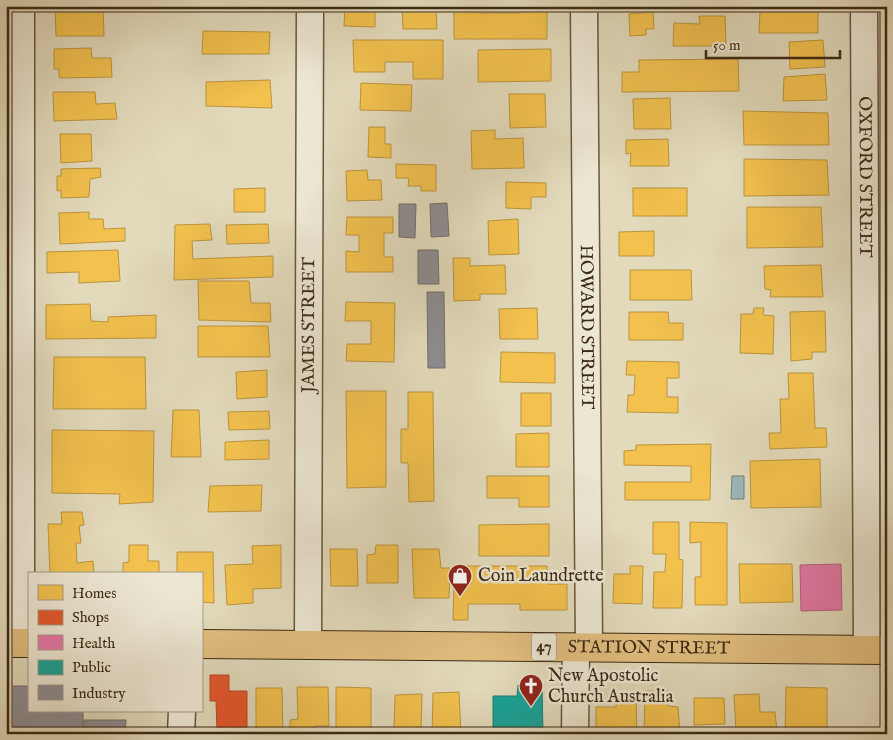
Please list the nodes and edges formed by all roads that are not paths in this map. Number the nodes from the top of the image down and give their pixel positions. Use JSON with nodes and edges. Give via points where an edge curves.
{"nodes":[{"id":1,"x":21,"y":6,"type":"edge"},
{"id":2,"x":310,"y":6,"type":"edge"},
{"id":3,"x":584,"y":6,"type":"edge"},
{"id":4,"x":864,"y":6,"type":"edge"},
{"id":5,"x":19,"y":643,"type":"edge"},
{"id":6,"x":202,"y":644,"type":"edge"},
{"id":7,"x":308,"y":645,"type":"junction"},
{"id":8,"x":583,"y":647,"type":"junction"},
{"id":9,"x":877,"y":650,"type":"edge"},
{"id":10,"x":182,"y":712,"type":"edge"},
{"id":11,"x":181,"y":734,"type":"edge"},
{"id":12,"x":575,"y":734,"type":"edge"}],
"edges":[{"from":1,"to":5,"type":"street"},
{"from":2,"to":7,"type":"street","name":"JAMES STREET"},
{"from":3,"to":8,"type":"street","name":"HOWARD STREET"},
{"from":4,"to":9,"type":"street","name":"OXFORD STREET"},
{"from":6,"to":7,"type":"main road","name":"STATION STREET","number":"47"},
{"from":7,"to":8,"type":"main road","name":"STATION STREET","number":"47"},
{"from":8,"to":9,"type":"main road","name":"STATION STREET","number":"47"},
{"from":8,"to":12,"type":"street","name":"HOWARD STREET"},
{"from":10,"to":11,"type":"street"}]}
